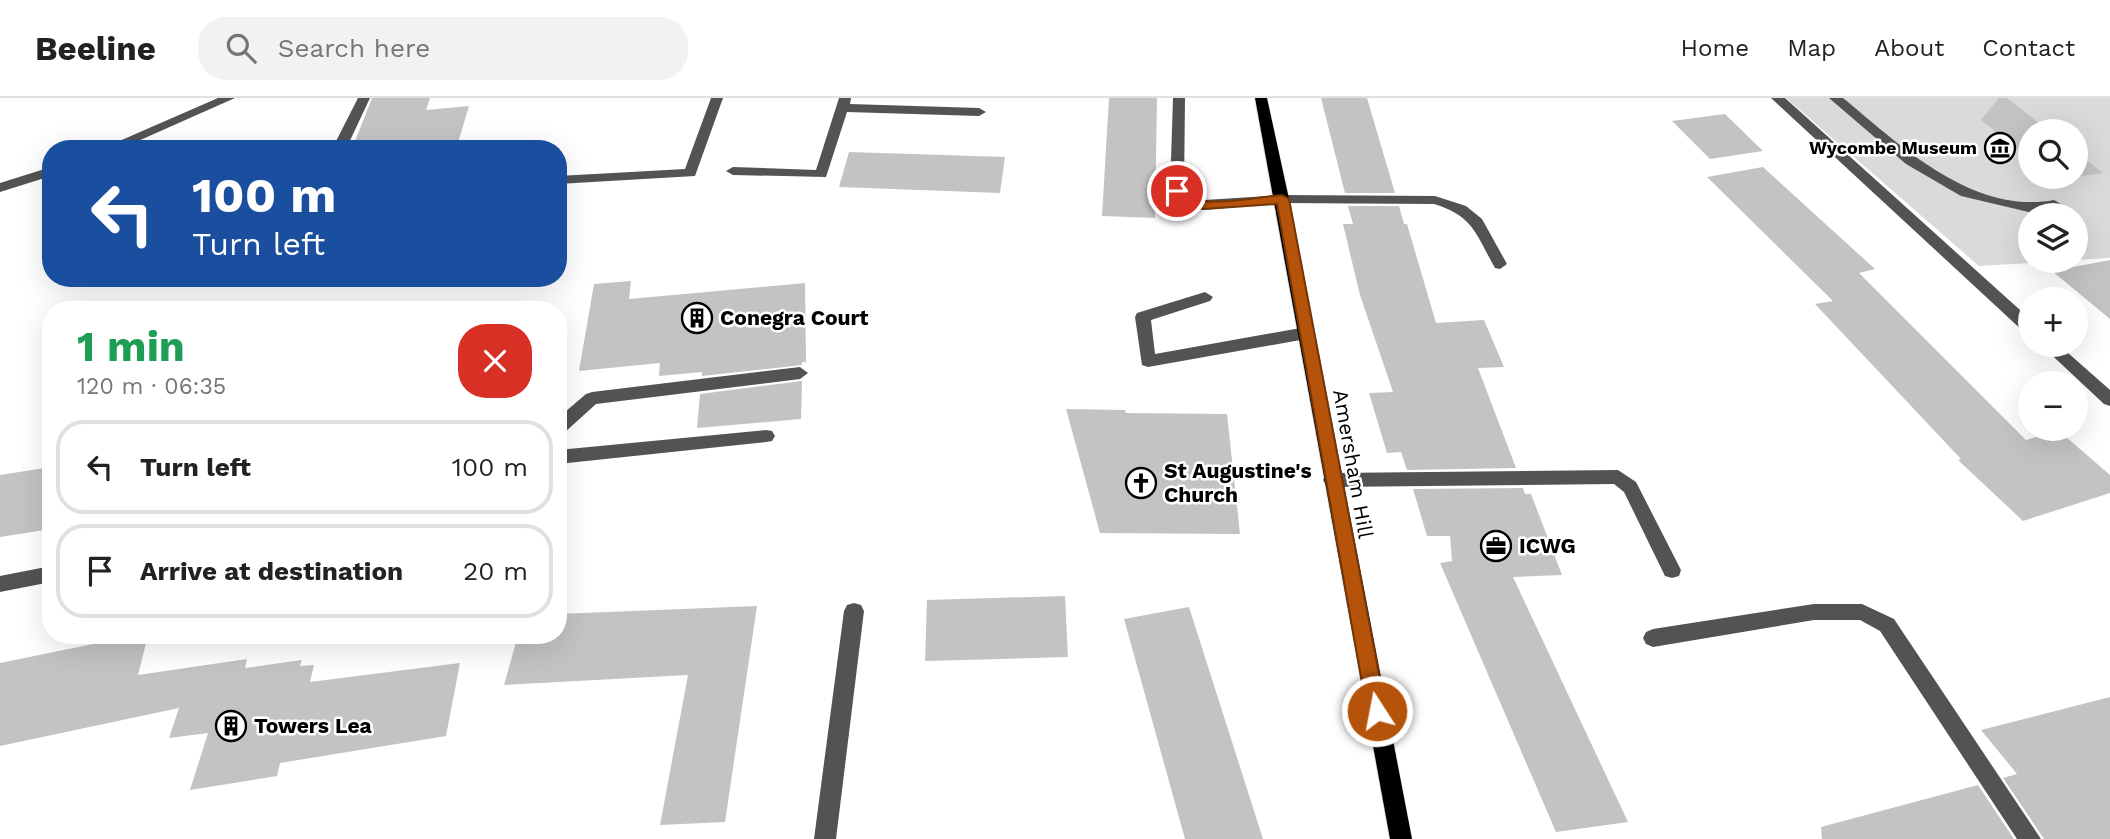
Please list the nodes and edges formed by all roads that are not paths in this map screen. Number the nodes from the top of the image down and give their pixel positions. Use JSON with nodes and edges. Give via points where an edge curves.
{"nodes":[{"id":1,"x":229,"y":98,"type":"edge"},
{"id":2,"x":364,"y":98,"type":"edge"},
{"id":3,"x":717,"y":98,"type":"edge"},
{"id":4,"x":1179,"y":98,"type":"edge"},
{"id":5,"x":1261,"y":98,"type":"edge"},
{"id":6,"x":1777,"y":98,"type":"edge"},
{"id":7,"x":1835,"y":98,"type":"edge"},
{"id":8,"x":843,"y":103,"type":"edge"},
{"id":9,"x":979,"y":112,"type":"dead end"},
{"id":10,"x":129,"y":140,"type":"edge"},
{"id":11,"x":343,"y":140,"type":"edge"},
{"id":12,"x":733,"y":171,"type":"dead end"},
{"id":13,"x":42,"y":174,"type":"edge"},
{"id":14,"x":567,"y":180,"type":"edge"},
{"id":15,"x":0,"y":188,"type":"edge"},
{"id":16,"x":1282,"y":199,"type":"junction"},
{"id":17,"x":2018,"y":204,"type":"edge"},
{"id":18,"x":1500,"y":264,"type":"dead end"},
{"id":19,"x":1205,"y":297,"type":"dead end"},
{"id":20,"x":2018,"y":317,"type":"edge"},
{"id":21,"x":1306,"y":333,"type":"junction"},
{"id":22,"x":2062,"y":357,"type":"edge"},
{"id":23,"x":800,"y":373,"type":"dead end"},
{"id":24,"x":2110,"y":400,"type":"edge"},
{"id":25,"x":567,"y":420,"type":"edge"},
{"id":26,"x":766,"y":436,"type":"dead end"},
{"id":27,"x":567,"y":456,"type":"edge"},
{"id":28,"x":1332,"y":480,"type":"junction"},
{"id":29,"x":1672,"y":570,"type":"dead end"},
{"id":30,"x":42,"y":576,"type":"edge"},
{"id":31,"x":0,"y":584,"type":"edge"},
{"id":32,"x":854,"y":611,"type":"dead end"},
{"id":33,"x":1653,"y":638,"type":"dead end"},
{"id":34,"x":825,"y":839,"type":"edge"},
{"id":35,"x":1401,"y":839,"type":"edge"},
{"id":36,"x":2030,"y":839,"type":"edge"}],
"edges":[{"from":1,"to":10,"type":"street"},
{"from":2,"to":11,"type":"street"},
{"from":3,"to":14,"type":"street","via":[[690,173]]},
{"from":4,"to":16,"type":"street","via":[[1177,191],[1186,201],[1204,205]]},
{"from":5,"to":16,"type":"main road","name":"Amersham Hill"},
{"from":6,"to":20,"type":"street"},
{"from":7,"to":17,"type":"street","via":[[1911,161],[1966,192]]},
{"from":8,"to":9,"type":"street"},
{"from":8,"to":12,"type":"street","via":[[821,174]]},
{"from":13,"to":15,"type":"street"},
{"from":16,"to":18,"type":"street","via":[[1435,200],[1451,204],[1482,225]]},
{"from":16,"to":21,"type":"main road","name":"Amersham Hill"},
{"from":19,"to":21,"type":"street","via":[[1143,317],[1147,361]]},
{"from":21,"to":28,"type":"main road","name":"Amersham Hill"},
{"from":22,"to":24,"type":"street"},
{"from":23,"to":25,"type":"street","via":[[592,398]]},
{"from":26,"to":27,"type":"street"},
{"from":28,"to":29,"type":"street","via":[[1618,477],[1630,487]]},
{"from":28,"to":35,"type":"main road","name":"Amersham Hill"},
{"from":30,"to":31,"type":"street"},
{"from":32,"to":34,"type":"street"},
{"from":33,"to":36,"type":"street","via":[[1815,612],[1862,612],[1879,620],[1920,671]]}]}
